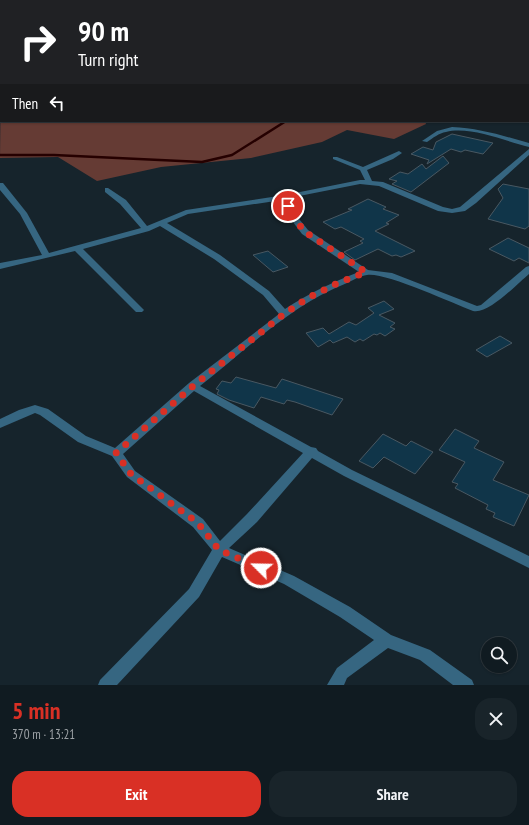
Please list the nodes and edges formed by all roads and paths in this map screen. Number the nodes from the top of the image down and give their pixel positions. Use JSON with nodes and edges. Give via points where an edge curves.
{"nodes":[{"id":1,"x":425,"y":141,"type":"dead end"},
{"id":2,"x":529,"y":145,"type":"edge"},
{"id":3,"x":529,"y":151,"type":"edge"},
{"id":4,"x":399,"y":153,"type":"dead end"},
{"id":5,"x":335,"y":158,"type":"dead end"},
{"id":6,"x":363,"y":169,"type":"junction"},
{"id":7,"x":369,"y":182,"type":"junction"},
{"id":8,"x":0,"y":185,"type":"edge"},
{"id":9,"x":108,"y":190,"type":"dead end"},
{"id":10,"x":284,"y":197,"type":"junction"},
{"id":11,"x":161,"y":223,"type":"junction"},
{"id":12,"x":146,"y":229,"type":"junction"},
{"id":13,"x":77,"y":248,"type":"junction"},
{"id":14,"x":47,"y":256,"type":"junction"},
{"id":15,"x":0,"y":266,"type":"edge"},
{"id":16,"x":529,"y":269,"type":"edge"},
{"id":17,"x":366,"y":272,"type":"junction"},
{"id":18,"x":139,"y":310,"type":"dead end"},
{"id":19,"x":284,"y":314,"type":"junction"},
{"id":20,"x":193,"y":386,"type":"junction"},
{"id":21,"x":0,"y":424,"type":"edge"},
{"id":22,"x":312,"y":451,"type":"junction"},
{"id":23,"x":116,"y":453,"type":"junction"},
{"id":24,"x":219,"y":550,"type":"junction"},
{"id":25,"x":529,"y":562,"type":"edge"},
{"id":26,"x":386,"y":640,"type":"junction"},
{"id":27,"x":106,"y":685,"type":"edge"},
{"id":28,"x":335,"y":685,"type":"edge"},
{"id":29,"x":466,"y":685,"type":"edge"}],
"edges":[{"from":1,"to":2,"type":"street","via":[[449,129],[480,132]]},
{"from":3,"to":7,"type":"street","via":[[473,201],[452,212]]},
{"from":4,"to":6,"type":"street"},
{"from":5,"to":6,"type":"street"},
{"from":6,"to":7,"type":"street"},
{"from":7,"to":10,"type":"street"},
{"from":8,"to":14,"type":"street","via":[[23,213]]},
{"from":9,"to":12,"type":"street","via":[[123,202]]},
{"from":10,"to":11,"type":"street","via":[[186,212]]},
{"from":10,"to":17,"type":"street","via":[[291,214],[305,232]]},
{"from":11,"to":12,"type":"street"},
{"from":11,"to":19,"type":"street","via":[[217,257],[266,293]]},
{"from":12,"to":13,"type":"street"},
{"from":13,"to":14,"type":"street"},
{"from":13,"to":18,"type":"street"},
{"from":14,"to":15,"type":"street"},
{"from":16,"to":17,"type":"street","via":[[484,307],[476,309],[389,275]]},
{"from":17,"to":19,"type":"street","via":[[308,298]]},
{"from":19,"to":20,"type":"street"},
{"from":20,"to":22,"type":"street"},
{"from":20,"to":23,"type":"street"},
{"from":21,"to":23,"type":"street","via":[[35,409],[44,412],[82,439]]},
{"from":22,"to":24,"type":"street","via":[[252,518]]},
{"from":22,"to":25,"type":"street","via":[[348,473]]},
{"from":23,"to":24,"type":"street","via":[[131,474],[198,523]]},
{"from":24,"to":26,"type":"street","via":[[290,580],[345,612]]},
{"from":24,"to":27,"type":"street","via":[[194,593]]},
{"from":26,"to":28,"type":"street","via":[[342,673]]},
{"from":26,"to":29,"type":"street","via":[[425,655]]}]}
